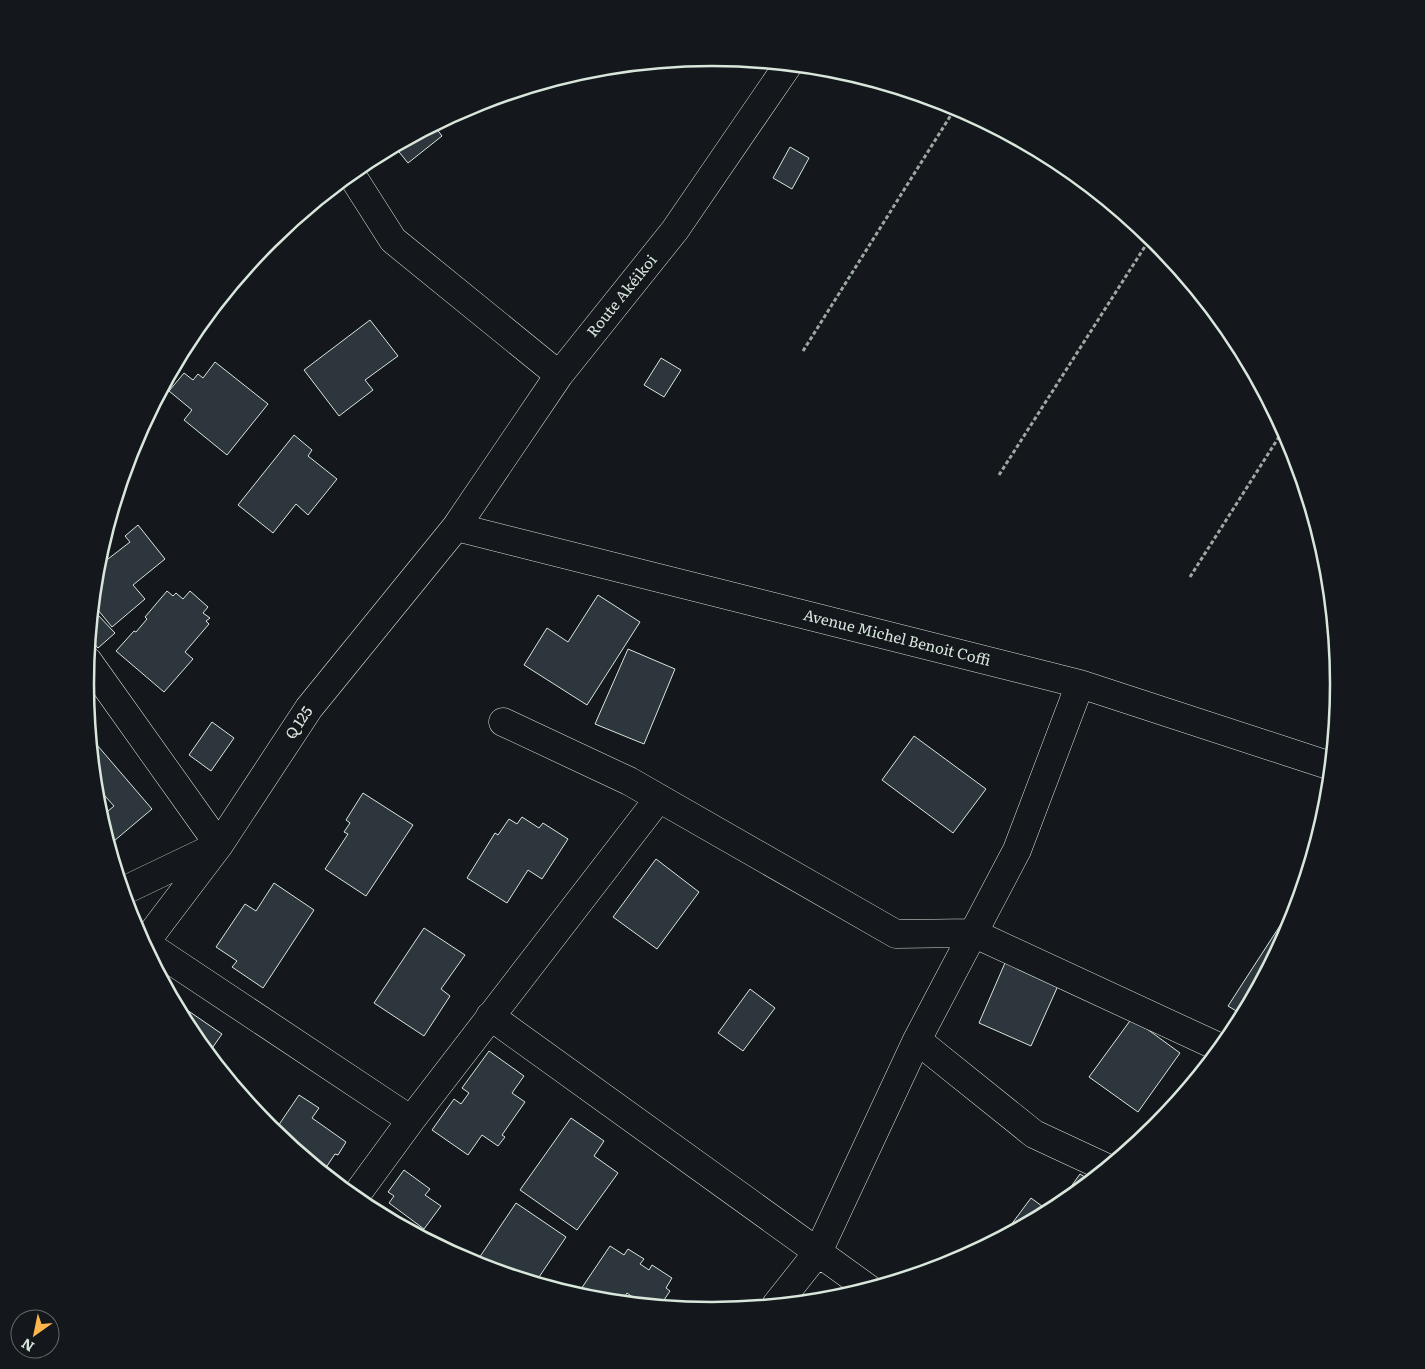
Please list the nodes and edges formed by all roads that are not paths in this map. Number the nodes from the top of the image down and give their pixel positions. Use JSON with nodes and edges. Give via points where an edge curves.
{"nodes":[{"id":1,"x":784,"y":71,"type":"edge"},
{"id":2,"x":355,"y":180,"type":"edge"},
{"id":3,"x":559,"y":375,"type":"junction"},
{"id":4,"x":456,"y":527,"type":"junction"},
{"id":5,"x":95,"y":671,"type":"edge"},
{"id":6,"x":1080,"y":684,"type":"junction"},
{"id":7,"x":504,"y":722,"type":"dead end"},
{"id":8,"x":1325,"y":764,"type":"edge"},
{"id":9,"x":659,"y":798,"type":"junction"},
{"id":10,"x":219,"y":845,"type":"junction"},
{"id":11,"x":129,"y":888,"type":"edge"},
{"id":12,"x":973,"y":933,"type":"junction"},
{"id":13,"x":149,"y":938,"type":"edge"},
{"id":14,"x":155,"y":951,"type":"edge"},
{"id":15,"x":490,"y":1016,"type":"junction"},
{"id":16,"x":916,"y":1040,"type":"junction"},
{"id":17,"x":1215,"y":1045,"type":"edge"},
{"id":18,"x":411,"y":1120,"type":"junction"},
{"id":19,"x":1101,"y":1165,"type":"edge"},
{"id":20,"x":359,"y":1192,"type":"edge"},
{"id":21,"x":818,"y":1252,"type":"junction"},
{"id":22,"x":863,"y":1284,"type":"edge"},
{"id":23,"x":781,"y":1298,"type":"edge"}],
"edges":[{"from":1,"to":3,"type":"street","name":"Route Akéikoi","via":[[675,230]]},
{"from":2,"to":3,"type":"street","via":[[393,240]]},
{"from":3,"to":4,"type":"street","name":"Route Akéikoi"},
{"from":4,"to":6,"type":"street","name":"Avenue Michel Benoit Coffi"},
{"from":4,"to":10,"type":"street","name":"Q 125","via":[[309,708]]},
{"from":5,"to":10,"type":"street"},
{"from":6,"to":8,"type":"street","name":"Avenue Michel Benoit Coffi"},
{"from":6,"to":12,"type":"street","via":[[1017,850]]},
{"from":7,"to":9,"type":"street"},
{"from":9,"to":12,"type":"street","via":[[896,934]]},
{"from":9,"to":15,"type":"street"},
{"from":10,"to":11,"type":"street"},
{"from":10,"to":13,"type":"street","name":"Q 125"},
{"from":12,"to":16,"type":"street"},
{"from":12,"to":17,"type":"street"},
{"from":14,"to":18,"type":"street"},
{"from":15,"to":18,"type":"street"},
{"from":15,"to":21,"type":"street"},
{"from":16,"to":19,"type":"street","via":[[1034,1134]]},
{"from":16,"to":21,"type":"street"},
{"from":18,"to":20,"type":"street"},
{"from":21,"to":22,"type":"street"},
{"from":21,"to":23,"type":"street"}]}
